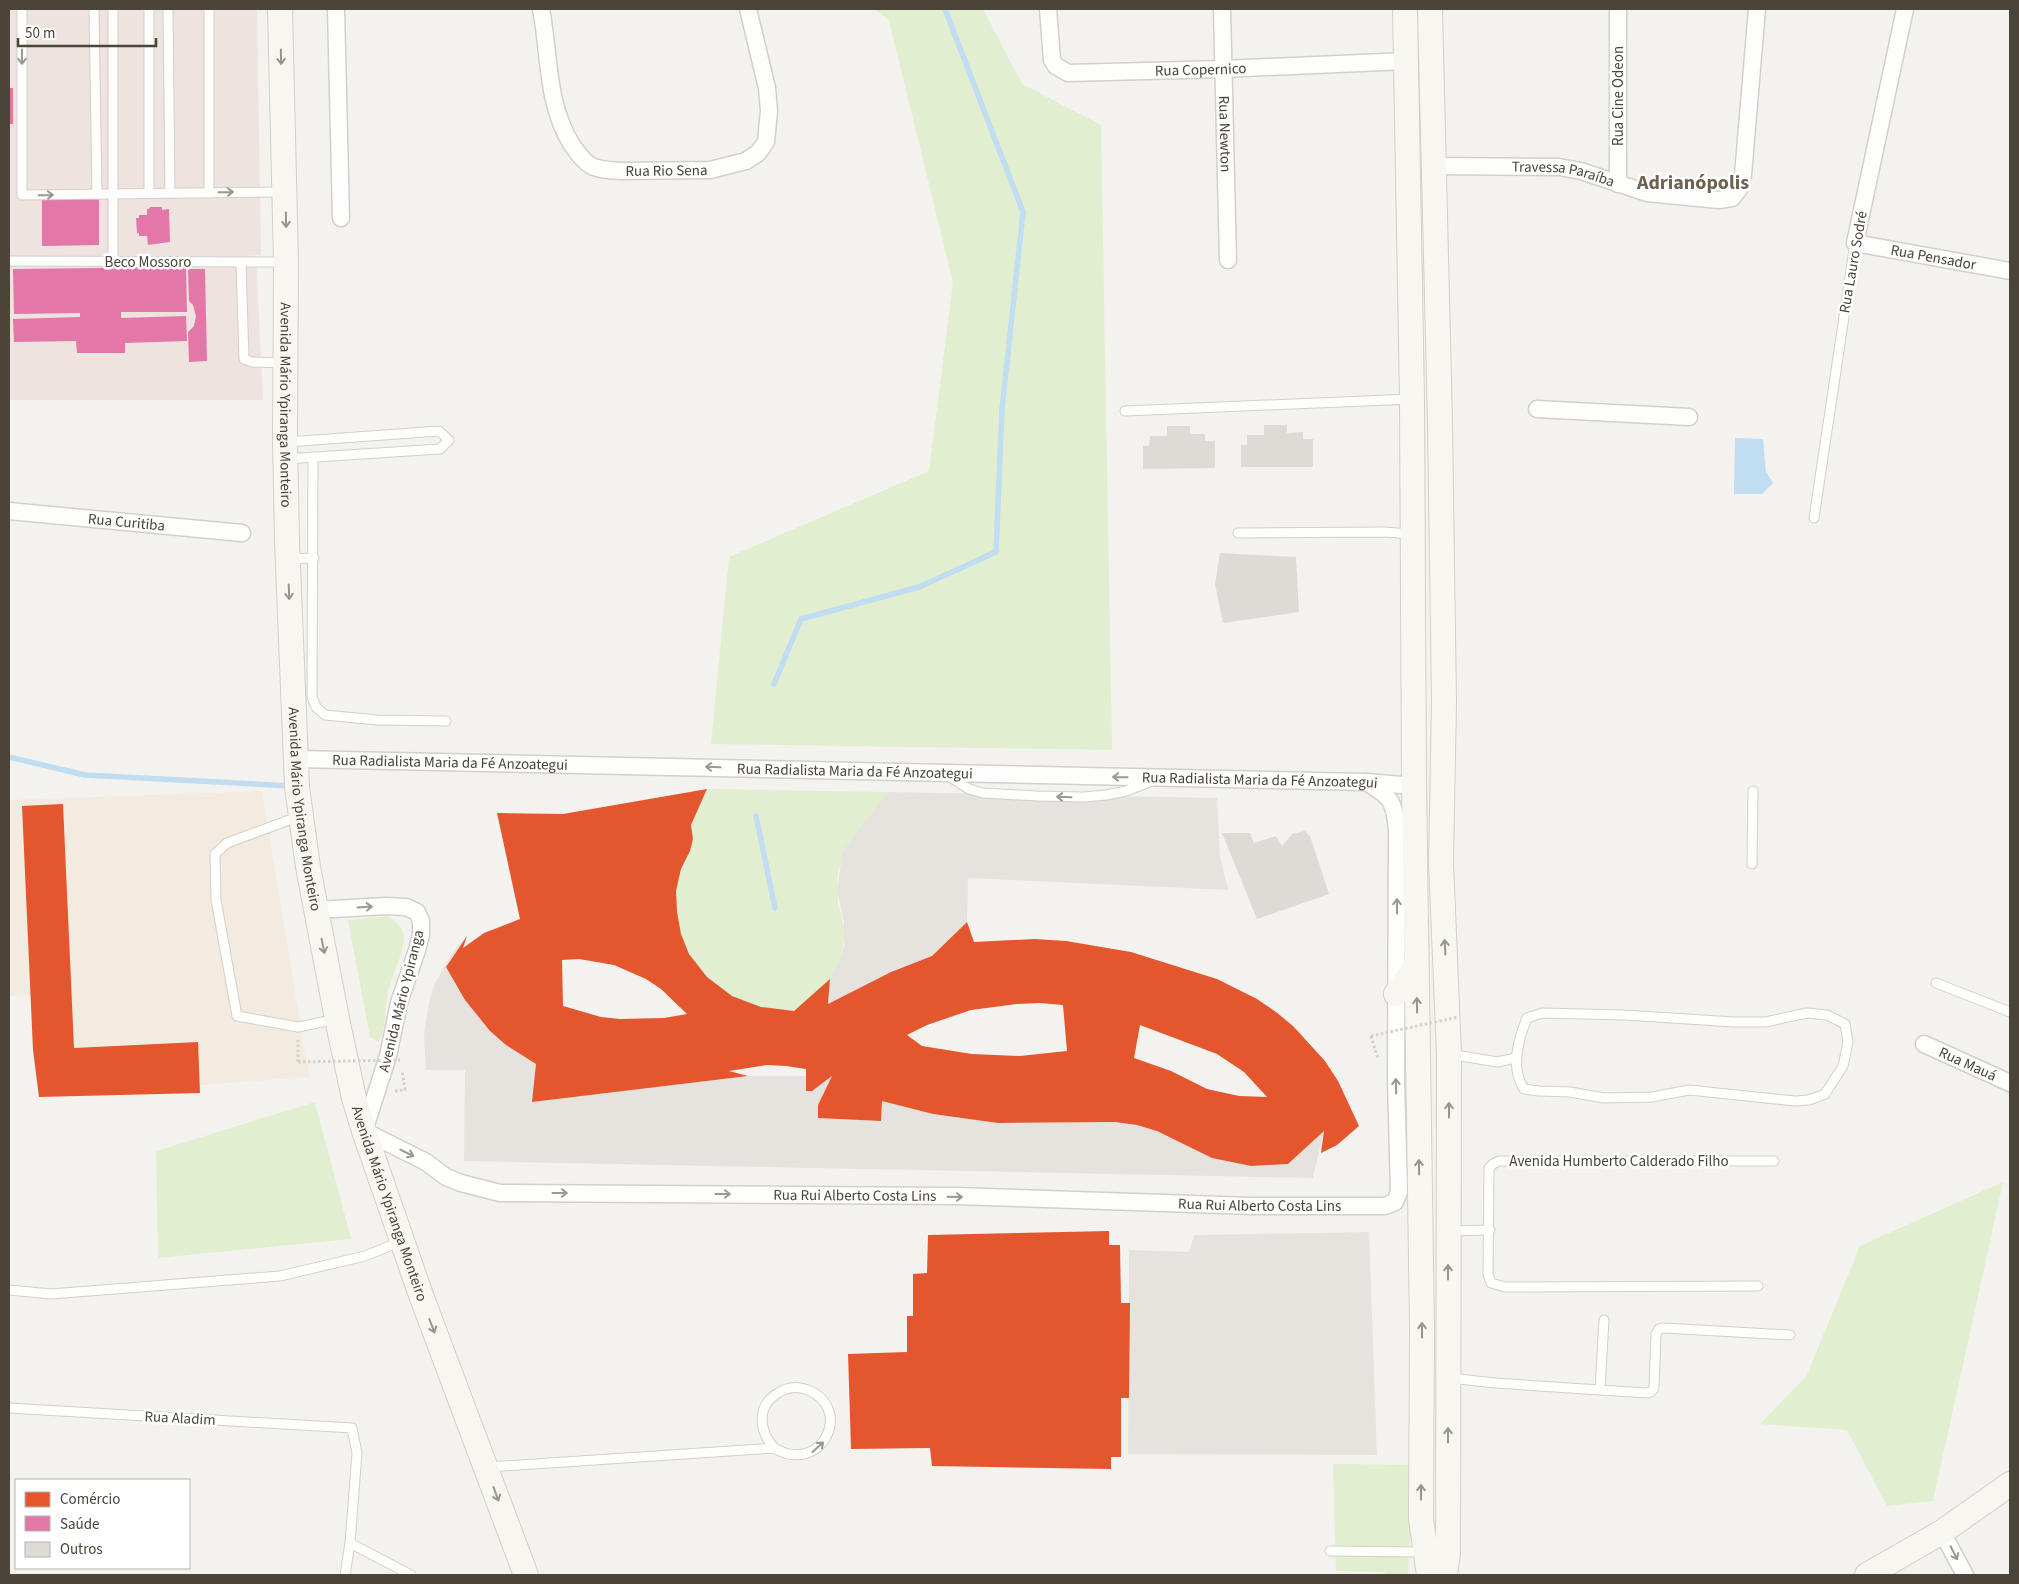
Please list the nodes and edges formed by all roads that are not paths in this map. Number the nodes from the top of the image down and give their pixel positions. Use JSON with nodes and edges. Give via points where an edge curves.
{"nodes":[{"id":1,"x":22,"y":9,"type":"edge"},
{"id":2,"x":94,"y":9,"type":"edge"},
{"id":3,"x":113,"y":9,"type":"edge"},
{"id":4,"x":149,"y":9,"type":"edge"},
{"id":5,"x":168,"y":9,"type":"edge"},
{"id":6,"x":209,"y":9,"type":"edge"},
{"id":7,"x":280,"y":9,"type":"edge"},
{"id":8,"x":336,"y":9,"type":"edge"},
{"id":9,"x":541,"y":9,"type":"edge"},
{"id":10,"x":748,"y":9,"type":"edge"},
{"id":11,"x":1048,"y":9,"type":"edge"},
{"id":12,"x":1222,"y":9,"type":"edge"},
{"id":13,"x":1405,"y":9,"type":"edge"},
{"id":14,"x":1430,"y":9,"type":"edge"},
{"id":15,"x":1618,"y":9,"type":"edge"},
{"id":16,"x":1757,"y":9,"type":"edge"},
{"id":17,"x":1905,"y":9,"type":"edge"},
{"id":18,"x":1406,"y":61,"type":"junction"},
{"id":19,"x":1224,"y":69,"type":"junction"},
{"id":20,"x":1434,"y":166,"type":"junction"},
{"id":21,"x":1618,"y":184,"type":"junction"},
{"id":22,"x":285,"y":192,"type":"junction"},
{"id":23,"x":149,"y":193,"type":"junction"},
{"id":24,"x":170,"y":193,"type":"junction"},
{"id":25,"x":209,"y":193,"type":"junction"},
{"id":26,"x":97,"y":194,"type":"junction"},
{"id":27,"x":114,"y":194,"type":"junction"},
{"id":28,"x":341,"y":218,"type":"dead end"},
{"id":29,"x":1855,"y":244,"type":"junction"},
{"id":30,"x":1228,"y":260,"type":"dead end"},
{"id":31,"x":9,"y":261,"type":"edge"},
{"id":32,"x":113,"y":262,"type":"junction"},
{"id":33,"x":286,"y":262,"type":"junction"},
{"id":34,"x":241,"y":263,"type":"junction"},
{"id":35,"x":2010,"y":271,"type":"edge"},
{"id":36,"x":287,"y":363,"type":"junction"},
{"id":37,"x":1412,"y":399,"type":"junction"},
{"id":38,"x":1537,"y":409,"type":"dead end"},
{"id":39,"x":1125,"y":411,"type":"dead end"},
{"id":40,"x":1689,"y":417,"type":"dead end"},
{"id":41,"x":285,"y":450,"type":"junction"},
{"id":42,"x":313,"y":457,"type":"junction"},
{"id":43,"x":9,"y":511,"type":"edge"},
{"id":44,"x":1814,"y":518,"type":"dead end"},
{"id":45,"x":242,"y":533,"type":"dead end"},
{"id":46,"x":1238,"y":533,"type":"dead end"},
{"id":47,"x":1413,"y":534,"type":"junction"},
{"id":48,"x":314,"y":558,"type":"junction"},
{"id":49,"x":288,"y":559,"type":"junction"},
{"id":50,"x":446,"y":721,"type":"dead end"},
{"id":51,"x":296,"y":759,"type":"junction"},
{"id":52,"x":1366,"y":782,"type":"junction"},
{"id":53,"x":1414,"y":786,"type":"junction"},
{"id":54,"x":1753,"y":791,"type":"dead end"},
{"id":55,"x":300,"y":816,"type":"junction"},
{"id":56,"x":1752,"y":864,"type":"dead end"},
{"id":57,"x":1397,"y":876,"type":"junction"},
{"id":58,"x":1415,"y":900,"type":"junction"},
{"id":59,"x":316,"y":910,"type":"junction"},
{"id":60,"x":1416,"y":966,"type":"junction"},
{"id":61,"x":1936,"y":982,"type":"dead end"},
{"id":62,"x":1396,"y":994,"type":"junction"},
{"id":63,"x":2010,"y":1012,"type":"edge"},
{"id":64,"x":338,"y":1019,"type":"junction"},
{"id":65,"x":1924,"y":1044,"type":"dead end"},
{"id":66,"x":1449,"y":1054,"type":"junction"},
{"id":67,"x":1516,"y":1058,"type":"junction"},
{"id":68,"x":2010,"y":1083,"type":"edge"},
{"id":69,"x":364,"y":1131,"type":"junction"},
{"id":70,"x":1774,"y":1161,"type":"dead end"},
{"id":71,"x":1490,"y":1230,"type":"junction"},
{"id":72,"x":1448,"y":1232,"type":"junction"},
{"id":73,"x":402,"y":1241,"type":"junction"},
{"id":74,"x":1758,"y":1286,"type":"dead end"},
{"id":75,"x":9,"y":1290,"type":"edge"},
{"id":76,"x":1604,"y":1320,"type":"dead end"},
{"id":77,"x":1790,"y":1335,"type":"dead end"},
{"id":78,"x":1448,"y":1378,"type":"junction"},
{"id":79,"x":1600,"y":1390,"type":"junction"},
{"id":80,"x":9,"y":1408,"type":"edge"},
{"id":81,"x":774,"y":1448,"type":"junction"},
{"id":82,"x":486,"y":1467,"type":"junction"},
{"id":83,"x":2010,"y":1484,"type":"edge"},
{"id":84,"x":1420,"y":1518,"type":"junction"},
{"id":85,"x":1942,"y":1532,"type":"junction"},
{"id":86,"x":350,"y":1543,"type":"junction"},
{"id":87,"x":1330,"y":1551,"type":"dead end"},
{"id":88,"x":1417,"y":1564,"type":"edge"},
{"id":89,"x":345,"y":1575,"type":"edge"},
{"id":90,"x":412,"y":1575,"type":"edge"},
{"id":91,"x":526,"y":1575,"type":"edge"},
{"id":92,"x":1429,"y":1575,"type":"edge"},
{"id":93,"x":1445,"y":1575,"type":"edge"},
{"id":94,"x":1867,"y":1575,"type":"edge"},
{"id":95,"x":1965,"y":1575,"type":"edge"}],
"edges":[{"from":1,"to":26,"type":"lane","one_way":true,"via":[[22,195]]},
{"from":2,"to":26,"type":"lane"},
{"from":3,"to":27,"type":"lane"},
{"from":4,"to":23,"type":"lane"},
{"from":5,"to":24,"type":"lane"},
{"from":6,"to":25,"type":"lane"},
{"from":7,"to":22,"type":"main road","name":"Avenida Mário Ypiranga Monteiro","one_way":true},
{"from":8,"to":28,"type":"street"},
{"from":9,"to":10,"type":"street","name":"Rua Rio Sena","via":[[552,98],[562,129],[589,165],[620,171],[710,170],[746,161],[758,153],[766,142],[769,111],[767,88]]},
{"from":11,"to":19,"type":"street","name":"Rua Copernico","via":[[1050,52],[1061,70],[1076,73]]},
{"from":12,"to":19,"type":"street","name":"Rua Newton"},
{"from":13,"to":18,"type":"main road"},
{"from":14,"to":20,"type":"main road"},
{"from":15,"to":21,"type":"street","name":"Rua Cine Odeon"},
{"from":16,"to":21,"type":"street","name":"Travessa Paraíba","via":[[1743,175],[1732,198],[1719,200],[1647,193]]},
{"from":17,"to":29,"type":"street","name":"Rua Lauro Sodré"},
{"from":18,"to":19,"type":"street","name":"Rua Copernico"},
{"from":18,"to":37,"type":"main road"},
{"from":19,"to":30,"type":"street","name":"Rua Newton"},
{"from":20,"to":21,"type":"street","name":"Travessa Paraíba","via":[[1559,167]]},
{"from":66,"to":20,"type":"main road","one_way":true,"via":[[1441,862],[1444,702]]},
{"from":25,"to":22,"type":"lane","one_way":true},
{"from":22,"to":33,"type":"main road","name":"Avenida Mário Ypiranga Monteiro","one_way":true},
{"from":23,"to":24,"type":"lane"},
{"from":23,"to":27,"type":"lane"},
{"from":24,"to":25,"type":"lane"},
{"from":26,"to":27,"type":"lane"},
{"from":27,"to":32,"type":"lane"},
{"from":29,"to":35,"type":"street","name":"Rua Pensador"},
{"from":29,"to":44,"type":"lane","name":"Rua Lauro Sodré"},
{"from":31,"to":32,"type":"lane","name":"Beco Mossoro"},
{"from":32,"to":34,"type":"lane","name":"Beco Mossoro"},
{"from":33,"to":34,"type":"lane","name":"Beco Mossoro"},
{"from":33,"to":36,"type":"main road","name":"Avenida Mário Ypiranga Monteiro"},
{"from":34,"to":36,"type":"lane","via":[[244,359]]},
{"from":36,"to":41,"type":"main road","name":"Avenida Mário Ypiranga Monteiro"},
{"from":37,"to":39,"type":"lane"},
{"from":37,"to":47,"type":"main road"},
{"from":38,"to":40,"type":"street"},
{"from":41,"to":42,"type":"lane"},
{"from":41,"to":42,"type":"lane","via":[[439,431],[449,440],[440,449]]},
{"from":41,"to":49,"type":"main road","name":"Avenida Mário Ypiranga Monteiro"},
{"from":42,"to":48,"type":"lane"},
{"from":43,"to":45,"type":"street","name":"Rua Curitiba"},
{"from":46,"to":47,"type":"lane"},
{"from":47,"to":53,"type":"main road"},
{"from":48,"to":49,"type":"lane"},
{"from":48,"to":50,"type":"lane","via":[[312,697],[316,707],[326,715]]},
{"from":49,"to":51,"type":"main road","name":"Avenida Mário Ypiranga Monteiro","one_way":true},
{"from":52,"to":51,"type":"street","name":"Rua Radialista Maria da Fé Anzoategui","one_way":true},
{"from":51,"to":55,"type":"main road","name":"Avenida Mário Ypiranga Monteiro"},
{"from":52,"to":53,"type":"street","name":"Rua Radialista Maria da Fé Anzoategui"},
{"from":52,"to":57,"type":"street","name":"Rua Rui Alberto Costa Lins","via":[[1388,796],[1393,809],[1397,829]]},
{"from":53,"to":58,"type":"main road"},
{"from":54,"to":56,"type":"lane"},
{"from":55,"to":59,"type":"main road","name":"Avenida Mário Ypiranga Monteiro"},
{"from":55,"to":64,"type":"lane","via":[[227,843],[215,854],[216,900],[237,1016],[298,1027]]},
{"from":57,"to":58,"type":"main road"},
{"from":62,"to":57,"type":"street","name":"Rua Rui Alberto Costa Lins","one_way":true},
{"from":58,"to":60,"type":"main road"},
{"from":59,"to":64,"type":"main road","name":"Avenida Mário Ypiranga Monteiro","one_way":true},
{"from":59,"to":69,"type":"street","name":"Avenida Mário Ypiranga","one_way":true,"via":[[406,907],[417,912],[422,921],[388,1056]]},
{"from":60,"to":62,"type":"main road"},
{"from":84,"to":60,"type":"main road","one_way":true,"via":[[1422,1328]]},
{"from":61,"to":63,"type":"lane"},
{"from":69,"to":62,"type":"street","name":"Rua Rui Alberto Costa Lins","one_way":true,"via":[[426,1162],[446,1177],[500,1193],[956,1196],[1242,1206],[1360,1207],[1392,1204],[1398,1196]]},
{"from":64,"to":69,"type":"main road","name":"Avenida Mário Ypiranga Monteiro"},
{"from":65,"to":68,"type":"street","name":"Rua Mauá"},
{"from":66,"to":67,"type":"lane","via":[[1497,1062]]},
{"from":72,"to":66,"type":"main road","one_way":true},
{"from":67,"to":67,"type":"lane","via":[[1526,1018],[1542,1013],[1734,1022],[1765,1022],[1806,1013],[1827,1015],[1845,1024],[1848,1042],[1843,1066],[1824,1094],[1794,1101],[1689,1090],[1652,1097],[1604,1098],[1524,1089],[1518,1080]]},
{"from":69,"to":73,"type":"main road","name":"Avenida Mário Ypiranga Monteiro"},
{"from":70,"to":71,"type":"lane","name":"Avenida Humberto Calderado Filho","via":[[1499,1161],[1489,1168]]},
{"from":71,"to":72,"type":"lane"},
{"from":71,"to":74,"type":"lane","name":"Avenida Humberto Calderado Filho","via":[[1490,1283],[1505,1287]]},
{"from":78,"to":72,"type":"main road","one_way":true},
{"from":73,"to":75,"type":"lane","via":[[365,1256],[280,1276],[51,1294]]},
{"from":73,"to":82,"type":"main road","name":"Avenida Mário Ypiranga Monteiro","one_way":true},
{"from":76,"to":79,"type":"lane"},
{"from":77,"to":79,"type":"lane","via":[[1664,1328],[1656,1334],[1654,1388],[1651,1392]]},
{"from":78,"to":79,"type":"lane"},
{"from":93,"to":78,"type":"main road","one_way":true,"via":[[1448,1553]]},
{"from":80,"to":86,"type":"lane","name":"Rua Aladim","via":[[352,1428],[357,1453]]},
{"from":81,"to":81,"type":"lane","one_way":true,"via":[[788,1455],[803,1456],[821,1446],[830,1428],[830,1417],[822,1399],[809,1390],[794,1388],[784,1390],[768,1402],[763,1411],[762,1431]]},
{"from":81,"to":82,"type":"lane"},
{"from":82,"to":91,"type":"main road","name":"Avenida Mário Ypiranga Monteiro","one_way":true},
{"from":83,"to":85,"type":"main road"},
{"from":84,"to":88,"type":"main road"},
{"from":84,"to":92,"type":"main road"},
{"from":85,"to":94,"type":"main road"},
{"from":85,"to":95,"type":"street","one_way":true},
{"from":86,"to":89,"type":"lane"},
{"from":86,"to":90,"type":"lane"},
{"from":87,"to":88,"type":"lane"}]}
